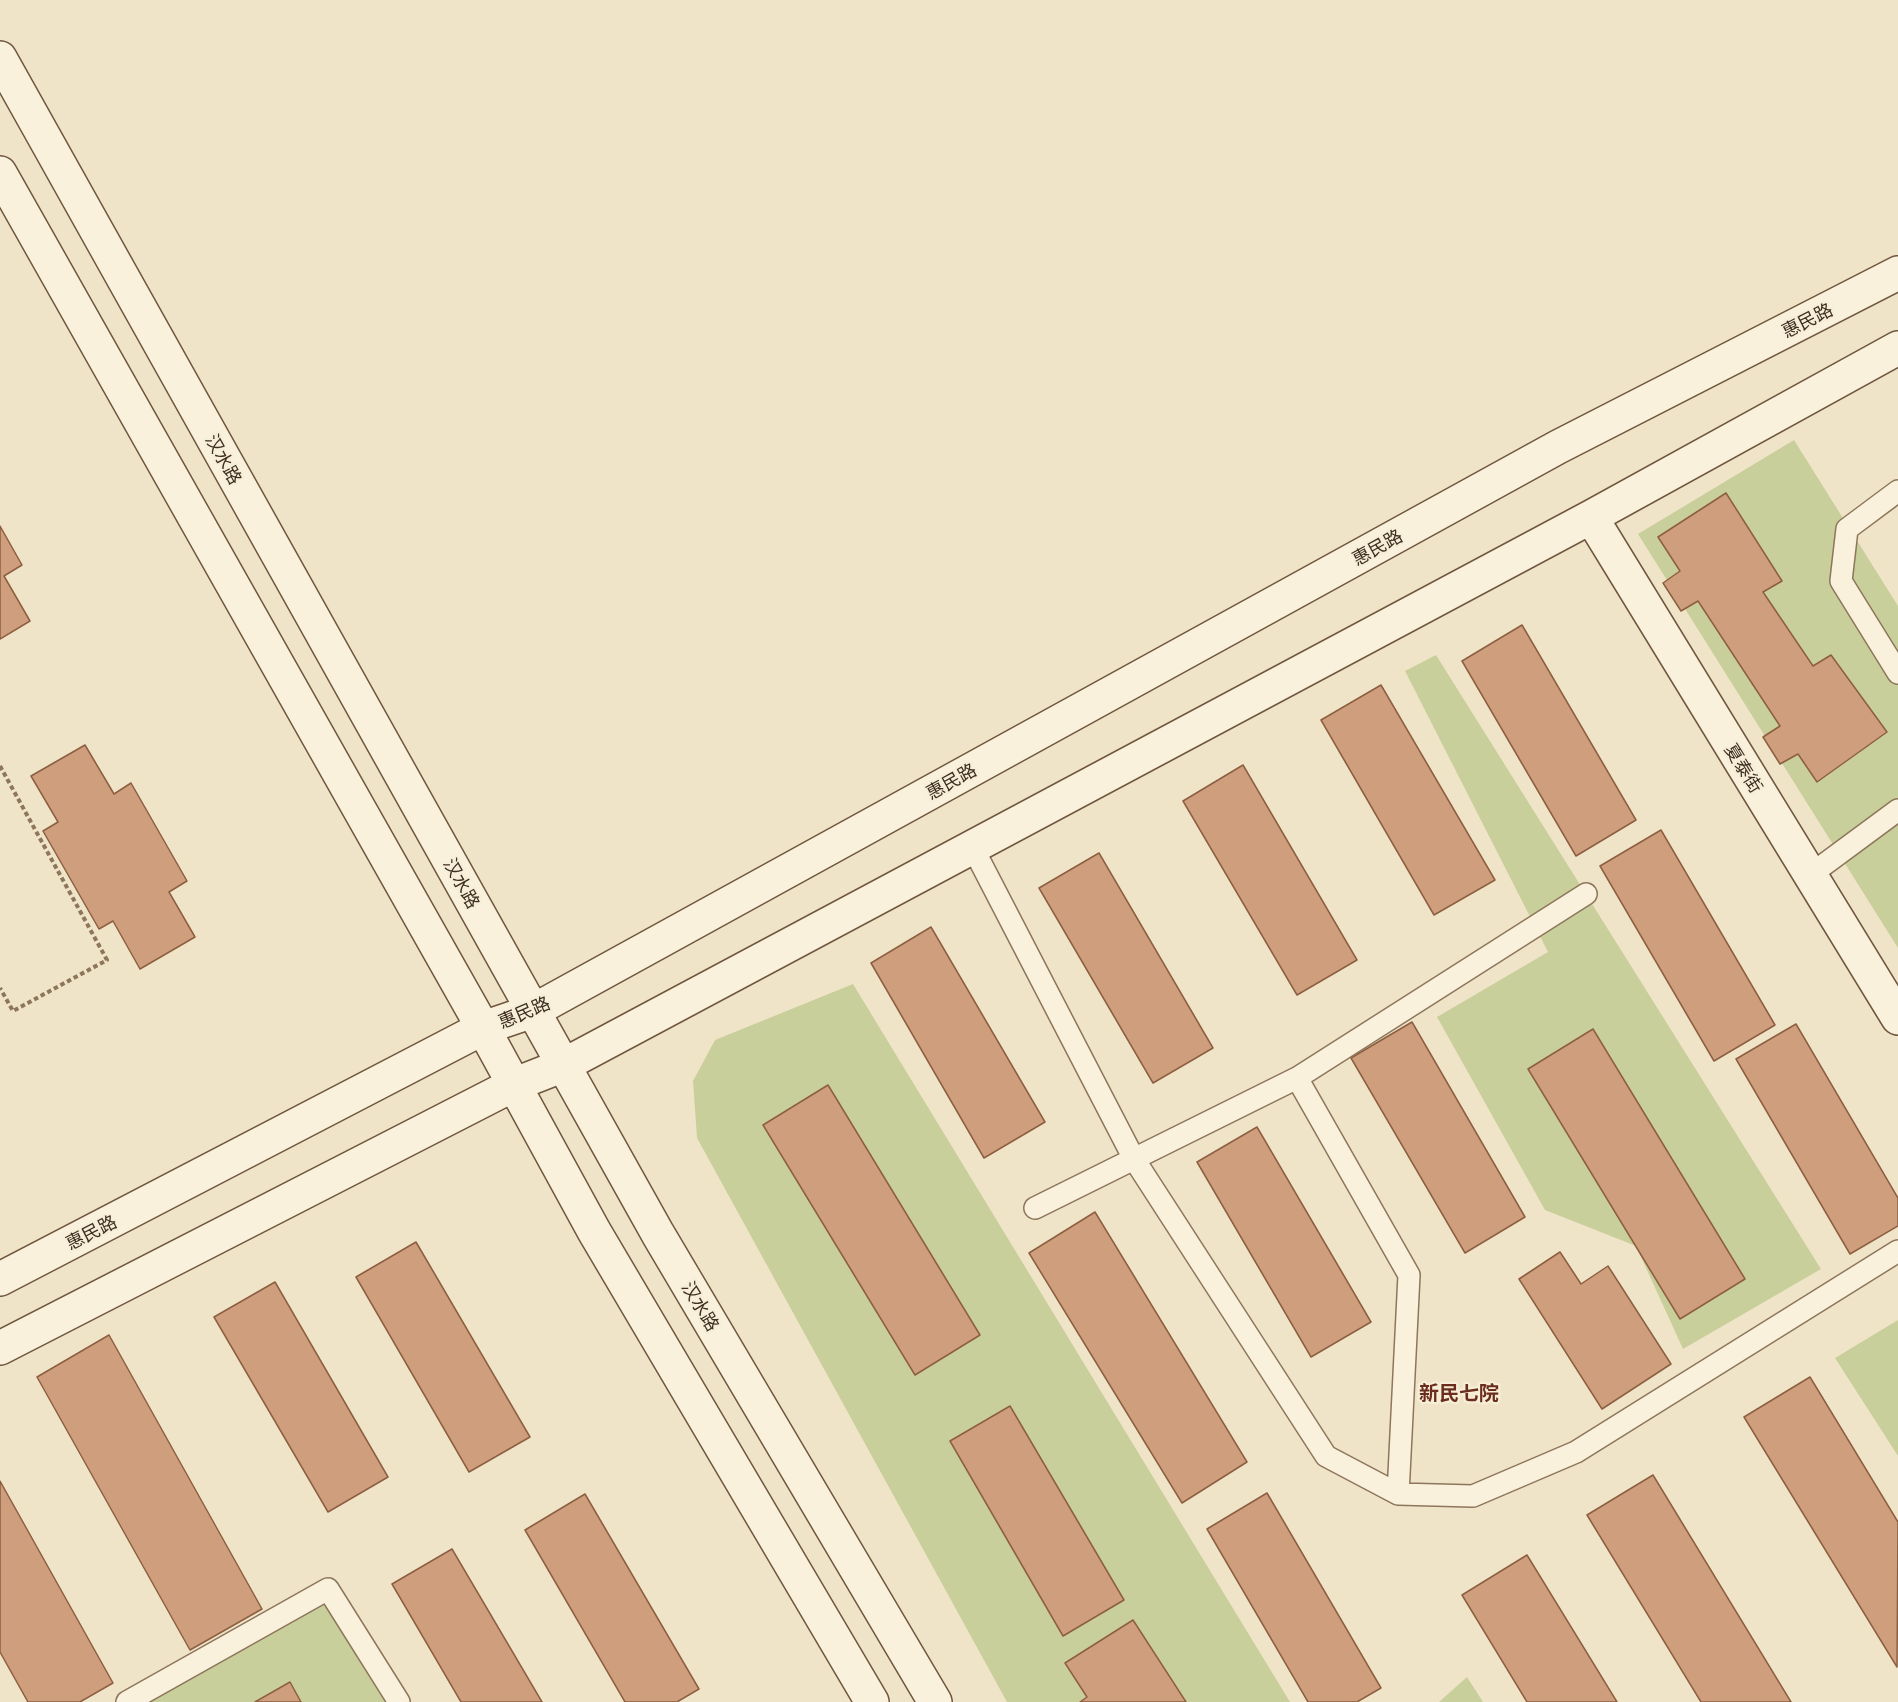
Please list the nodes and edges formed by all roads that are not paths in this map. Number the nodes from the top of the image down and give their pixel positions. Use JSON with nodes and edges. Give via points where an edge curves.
{"nodes":[{"id":1,"x":0,"y":58,"type":"edge"},
{"id":2,"x":0,"y":173,"type":"edge"},
{"id":3,"x":1898,"y":273,"type":"edge"},
{"id":4,"x":1898,"y":348,"type":"edge"},
{"id":5,"x":1898,"y":491,"type":"edge"},
{"id":6,"x":1591,"y":517,"type":"junction"},
{"id":7,"x":1898,"y":673,"type":"edge"},
{"id":8,"x":1898,"y":810,"type":"edge"},
{"id":9,"x":973,"y":848,"type":"junction"},
{"id":10,"x":1810,"y":875,"type":"junction"},
{"id":11,"x":1586,"y":894,"type":"dead end"},
{"id":12,"x":533,"y":1011,"type":"junction"},
{"id":13,"x":1898,"y":1018,"type":"edge"},
{"id":14,"x":483,"y":1028,"type":"junction"},
{"id":15,"x":564,"y":1065,"type":"junction"},
{"id":16,"x":1297,"y":1078,"type":"junction"},
{"id":17,"x":513,"y":1084,"type":"junction"},
{"id":18,"x":1134,"y":1159,"type":"junction"},
{"id":19,"x":1035,"y":1208,"type":"dead end"},
{"id":20,"x":1898,"y":1251,"type":"edge"},
{"id":21,"x":0,"y":1279,"type":"edge"},
{"id":22,"x":0,"y":1348,"type":"edge"},
{"id":23,"x":1398,"y":1494,"type":"junction"},
{"id":24,"x":127,"y":1702,"type":"edge"},
{"id":25,"x":399,"y":1702,"type":"edge"},
{"id":26,"x":872,"y":1702,"type":"edge"},
{"id":27,"x":935,"y":1702,"type":"edge"}],
"edges":[{"from":1,"to":12,"type":"street","name":"汉水路"},
{"from":2,"to":14,"type":"street"},
{"from":3,"to":12,"type":"street","name":"惠民路","via":[[1558,447]]},
{"from":4,"to":6,"type":"street"},
{"from":5,"to":7,"type":"lane","via":[[1846,529],[1841,581]]},
{"from":6,"to":9,"type":"street"},
{"from":6,"to":10,"type":"street","name":"夏泰街"},
{"from":8,"to":10,"type":"lane"},
{"from":9,"to":15,"type":"street"},
{"from":9,"to":18,"type":"lane"},
{"from":10,"to":13,"type":"street","name":"夏泰街"},
{"from":11,"to":16,"type":"lane"},
{"from":12,"to":14,"type":"street","name":"惠民路"},
{"from":12,"to":15,"type":"street","name":"汉水路"},
{"from":14,"to":17,"type":"street"},
{"from":14,"to":21,"type":"street","name":"惠民路"},
{"from":15,"to":17,"type":"street"},
{"from":15,"to":27,"type":"street","name":"汉水路","via":[[658,1234]]},
{"from":16,"to":18,"type":"lane"},
{"from":16,"to":23,"type":"lane","via":[[1409,1275]]},
{"from":17,"to":22,"type":"street"},
{"from":17,"to":26,"type":"street","via":[[600,1241]]},
{"from":18,"to":19,"type":"lane"},
{"from":18,"to":23,"type":"lane","via":[[1326,1456]]},
{"from":20,"to":23,"type":"lane","via":[[1576,1452],[1473,1496]]},
{"from":24,"to":25,"type":"lane","via":[[328,1588]]}]}
